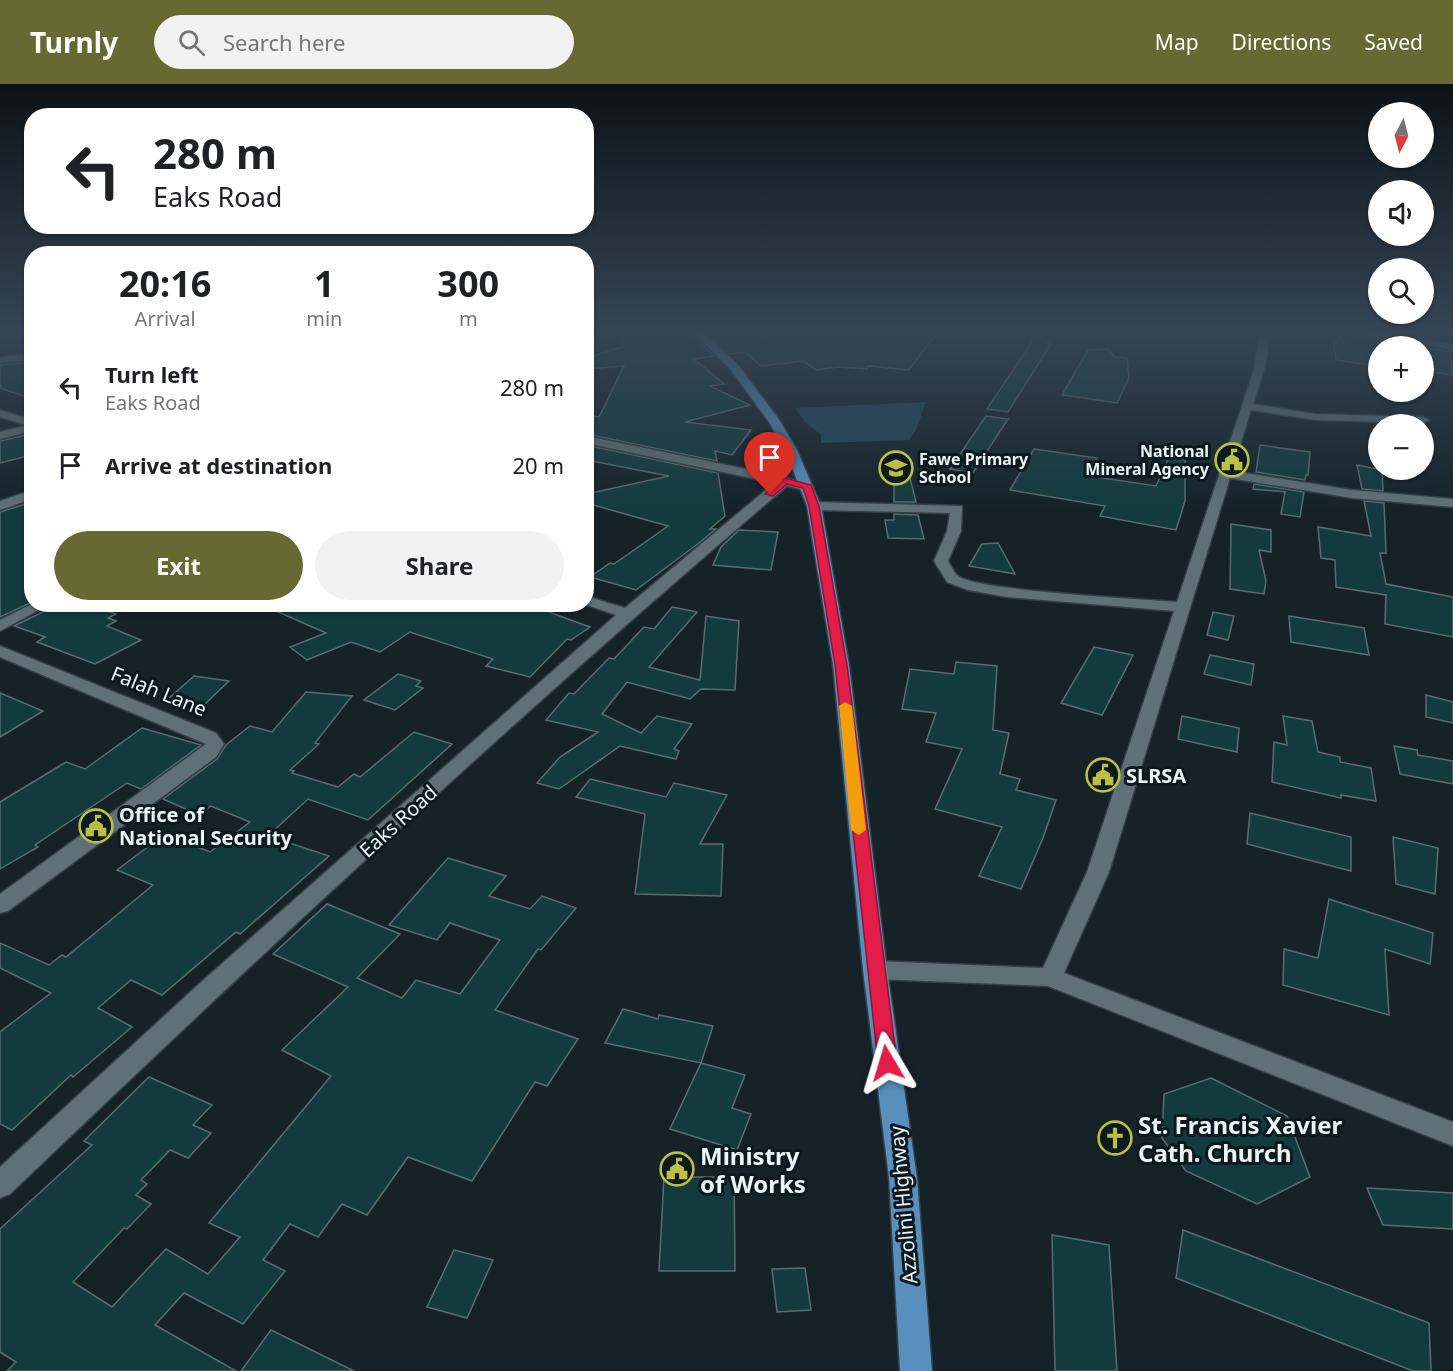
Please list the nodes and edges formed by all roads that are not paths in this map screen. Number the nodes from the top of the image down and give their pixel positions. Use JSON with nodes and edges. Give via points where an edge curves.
{"nodes":[{"id":1,"x":750,"y":389,"type":"edge"},
{"id":2,"x":1253,"y":389,"type":"edge"},
{"id":3,"x":1247,"y":406,"type":"junction"},
{"id":4,"x":0,"y":413,"type":"edge"},
{"id":5,"x":1368,"y":418,"type":"edge"},
{"id":6,"x":24,"y":423,"type":"edge"},
{"id":7,"x":24,"y":428,"type":"edge"},
{"id":8,"x":0,"y":436,"type":"edge"},
{"id":9,"x":594,"y":441,"type":"edge"},
{"id":10,"x":1227,"y":474,"type":"junction"},
{"id":11,"x":785,"y":481,"type":"junction"},
{"id":12,"x":811,"y":496,"type":"junction"},
{"id":13,"x":24,"y":497,"type":"edge"},
{"id":14,"x":1453,"y":502,"type":"edge"},
{"id":15,"x":0,"y":506,"type":"edge"},
{"id":16,"x":594,"y":603,"type":"edge"},
{"id":17,"x":1182,"y":607,"type":"junction"},
{"id":18,"x":27,"y":612,"type":"edge"},
{"id":19,"x":627,"y":614,"type":"junction"},
{"id":20,"x":0,"y":626,"type":"edge"},
{"id":21,"x":0,"y":651,"type":"edge"},
{"id":22,"x":0,"y":905,"type":"edge"},
{"id":23,"x":875,"y":970,"type":"junction"},
{"id":24,"x":1050,"y":977,"type":"junction"},
{"id":25,"x":1453,"y":1134,"type":"edge"},
{"id":26,"x":0,"y":1185,"type":"edge"},
{"id":27,"x":916,"y":1371,"type":"edge"}],
"edges":[{"from":1,"to":12,"type":"main road","name":"Azzolini Highway","via":[[791,450]]},
{"from":2,"to":3,"type":"street"},
{"from":3,"to":5,"type":"street","via":[[1315,417]]},
{"from":3,"to":10,"type":"street"},
{"from":4,"to":6,"type":"street"},
{"from":7,"to":8,"type":"street"},
{"from":9,"to":11,"type":"street"},
{"from":10,"to":14,"type":"street","via":[[1352,494]]},
{"from":10,"to":17,"type":"street"},
{"from":11,"to":12,"type":"street"},
{"from":11,"to":19,"type":"street","name":"Eaks Road"},
{"from":12,"to":17,"type":"street","via":[[957,509],[954,531],[941,561],[952,579],[968,586]]},
{"from":12,"to":23,"type":"main road","name":"Azzolini Highway","via":[[841,665]]},
{"from":13,"to":15,"type":"street"},
{"from":16,"to":19,"type":"street"},
{"from":17,"to":24,"type":"street","via":[[1098,872]]},
{"from":18,"to":20,"type":"street"},
{"from":19,"to":26,"type":"street","name":"Eaks Road","via":[[207,991]]},
{"from":21,"to":22,"type":"street","name":"Falah Lane","via":[[210,737],[215,744],[209,753]]},
{"from":23,"to":24,"type":"street"},
{"from":23,"to":27,"type":"main road","name":"Azzolini Highway","via":[[903,1178]]},
{"from":24,"to":25,"type":"street"}]}
